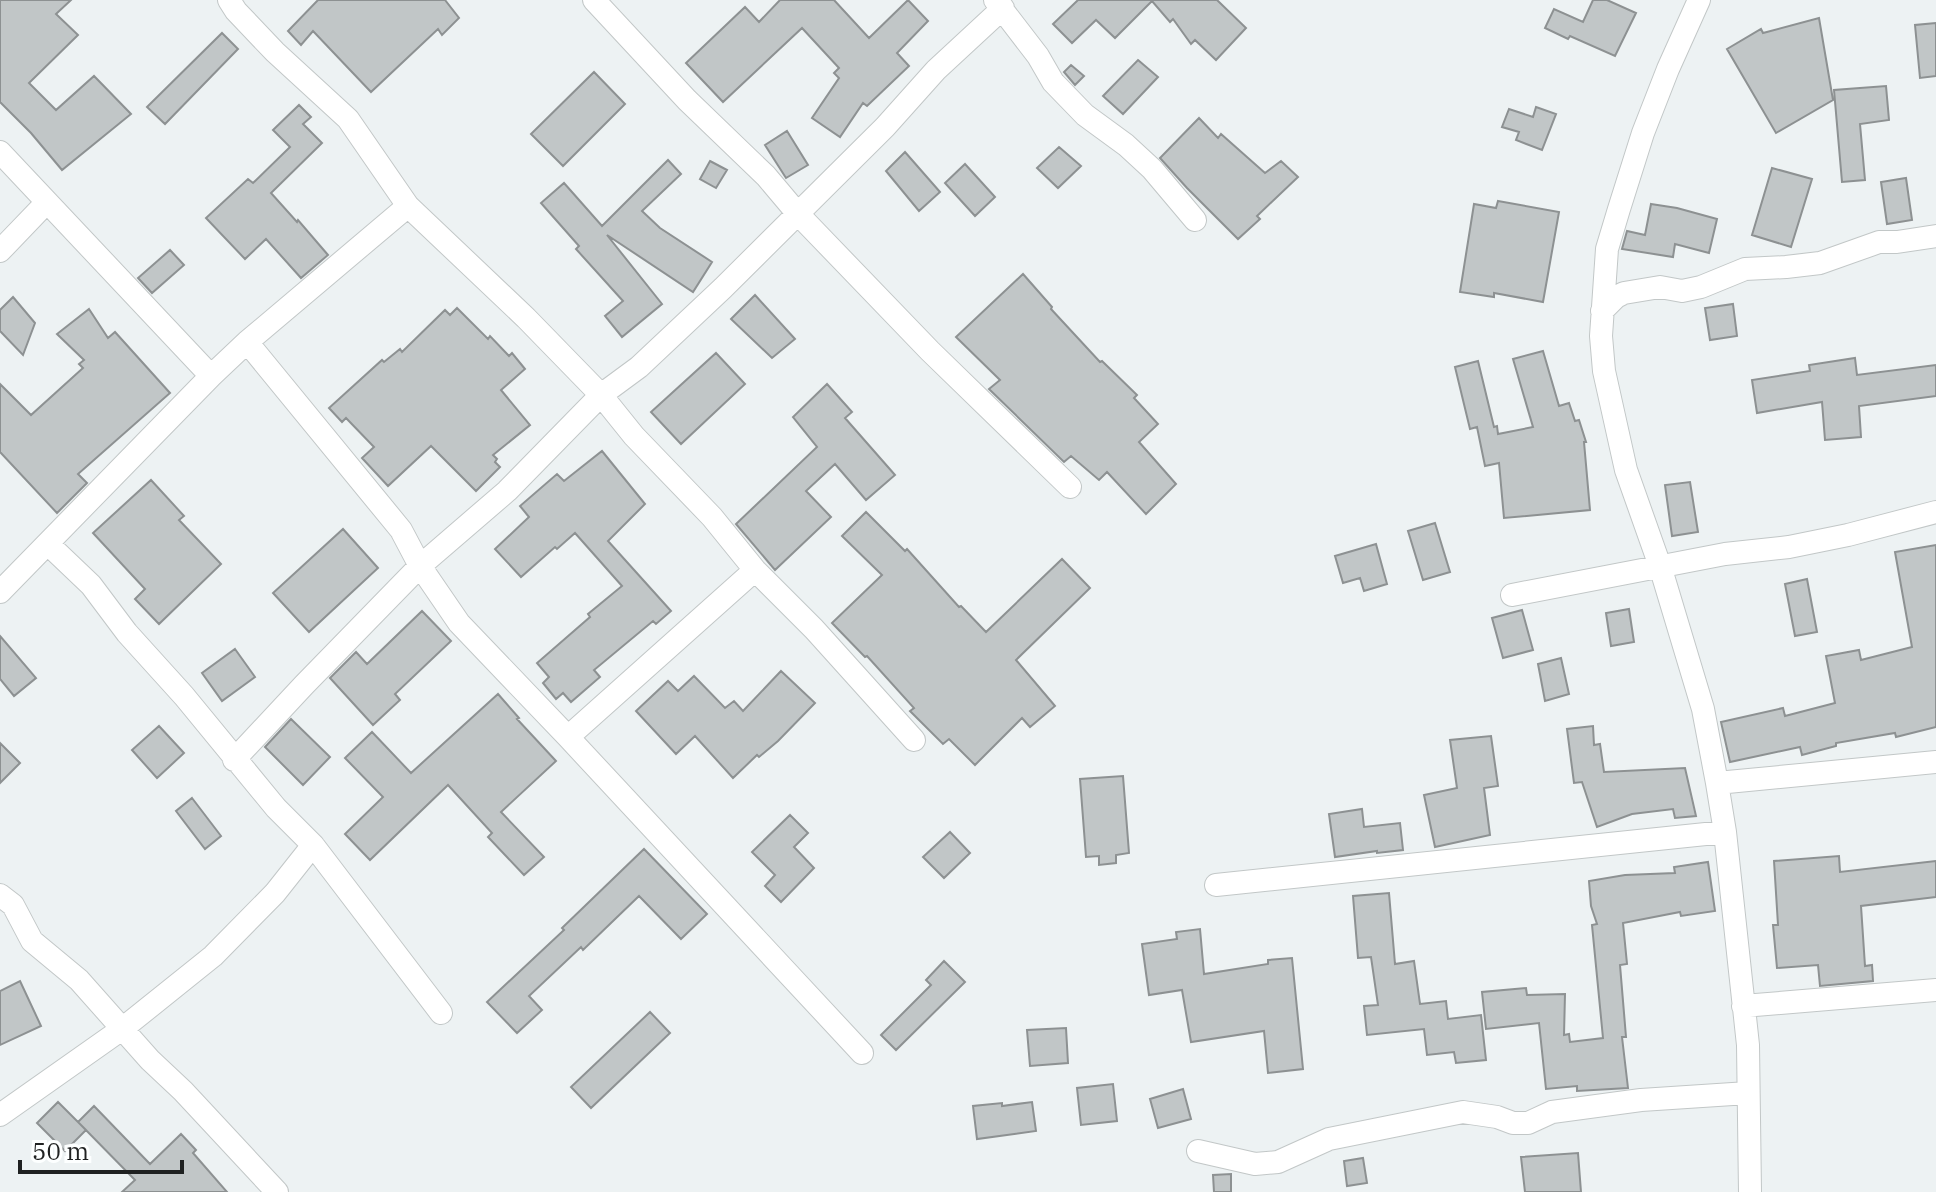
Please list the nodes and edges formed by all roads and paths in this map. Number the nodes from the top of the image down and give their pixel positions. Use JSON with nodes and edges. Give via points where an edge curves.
{"nodes":[{"id":1,"x":229,"y":0,"type":"edge"},
{"id":2,"x":594,"y":0,"type":"edge"},
{"id":3,"x":1704,"y":1,"type":"edge"},
{"id":4,"x":999,"y":4,"type":"edge"},
{"id":5,"x":0,"y":152,"type":"edge"},
{"id":6,"x":47,"y":202,"type":"junction"},
{"id":7,"x":408,"y":206,"type":"junction"},
{"id":8,"x":798,"y":214,"type":"junction"},
{"id":9,"x":1195,"y":220,"type":"dead end"},
{"id":10,"x":1936,"y":236,"type":"edge"},
{"id":11,"x":0,"y":251,"type":"edge"},
{"id":12,"x":1602,"y":311,"type":"junction"},
{"id":13,"x":247,"y":342,"type":"junction"},
{"id":14,"x":211,"y":376,"type":"junction"},
{"id":15,"x":601,"y":395,"type":"junction"},
{"id":16,"x":1070,"y":487,"type":"dead end"},
{"id":17,"x":1936,"y":512,"type":"edge"},
{"id":18,"x":48,"y":544,"type":"junction"},
{"id":19,"x":420,"y":566,"type":"junction"},
{"id":20,"x":1660,"y":566,"type":"junction"},
{"id":21,"x":755,"y":570,"type":"junction"},
{"id":22,"x":0,"y":592,"type":"edge"},
{"id":23,"x":1512,"y":595,"type":"dead end"},
{"id":24,"x":568,"y":737,"type":"junction"},
{"id":25,"x":914,"y":740,"type":"dead end"},
{"id":26,"x":234,"y":760,"type":"junction"},
{"id":27,"x":1936,"y":762,"type":"edge"},
{"id":28,"x":1717,"y":783,"type":"junction"},
{"id":29,"x":1725,"y":832,"type":"junction"},
{"id":30,"x":313,"y":845,"type":"junction"},
{"id":31,"x":1216,"y":885,"type":"dead end"},
{"id":32,"x":0,"y":895,"type":"edge"},
{"id":33,"x":1936,"y":990,"type":"edge"},
{"id":34,"x":1743,"y":1006,"type":"junction"},
{"id":35,"x":441,"y":1013,"type":"dead end"},
{"id":36,"x":122,"y":1029,"type":"junction"},
{"id":37,"x":862,"y":1053,"type":"dead end"},
{"id":38,"x":1748,"y":1093,"type":"junction"},
{"id":39,"x":0,"y":1115,"type":"edge"},
{"id":40,"x":1198,"y":1151,"type":"dead end"},
{"id":41,"x":277,"y":1192,"type":"edge"},
{"id":42,"x":1750,"y":1192,"type":"edge"}],
"edges":[{"from":1,"to":7,"type":"street","via":[[275,52],[348,119]]},
{"from":2,"to":8,"type":"street"},
{"from":3,"to":12,"type":"street","via":[[1668,69],[1643,133],[1607,249]]},
{"from":4,"to":8,"type":"street"},
{"from":4,"to":9,"type":"street","via":[[1053,82],[1152,169]]},
{"from":5,"to":6,"type":"street"},
{"from":6,"to":11,"type":"street"},
{"from":6,"to":14,"type":"street"},
{"from":7,"to":13,"type":"street"},
{"from":7,"to":15,"type":"street"},
{"from":8,"to":15,"type":"street","via":[[639,367]]},
{"from":8,"to":16,"type":"street"},
{"from":10,"to":12,"type":"street","via":[[1879,242],[1820,263],[1745,269],[1682,291],[1660,287],[1624,293]]},
{"from":12,"to":20,"type":"street","via":[[1604,371],[1626,470]]},
{"from":13,"to":14,"type":"street"},
{"from":13,"to":19,"type":"street","via":[[401,530]]},
{"from":14,"to":18,"type":"street"},
{"from":15,"to":19,"type":"street","via":[[507,491]]},
{"from":15,"to":21,"type":"street"},
{"from":17,"to":20,"type":"street","via":[[1789,547]]},
{"from":18,"to":22,"type":"street"},
{"from":18,"to":26,"type":"street","via":[[91,585]]},
{"from":19,"to":24,"type":"street","via":[[459,623]]},
{"from":19,"to":26,"type":"street"},
{"from":20,"to":23,"type":"street"},
{"from":20,"to":28,"type":"street","via":[[1703,709]]},
{"from":21,"to":24,"type":"street"},
{"from":21,"to":25,"type":"street"},
{"from":24,"to":37,"type":"street"},
{"from":26,"to":30,"type":"street"},
{"from":27,"to":28,"type":"street"},
{"from":28,"to":29,"type":"street"},
{"from":29,"to":31,"type":"street"},
{"from":29,"to":34,"type":"street"},
{"from":30,"to":35,"type":"street"},
{"from":30,"to":36,"type":"street","via":[[213,956]]},
{"from":32,"to":36,"type":"street","via":[[13,905],[32,941],[79,980]]},
{"from":33,"to":34,"type":"street"},
{"from":34,"to":38,"type":"street"},
{"from":36,"to":39,"type":"street"},
{"from":36,"to":41,"type":"street"},
{"from":38,"to":40,"type":"street","via":[[1552,1112],[1528,1123],[1463,1112],[1329,1139],[1278,1162],[1255,1164]]},
{"from":38,"to":42,"type":"street"}]}
